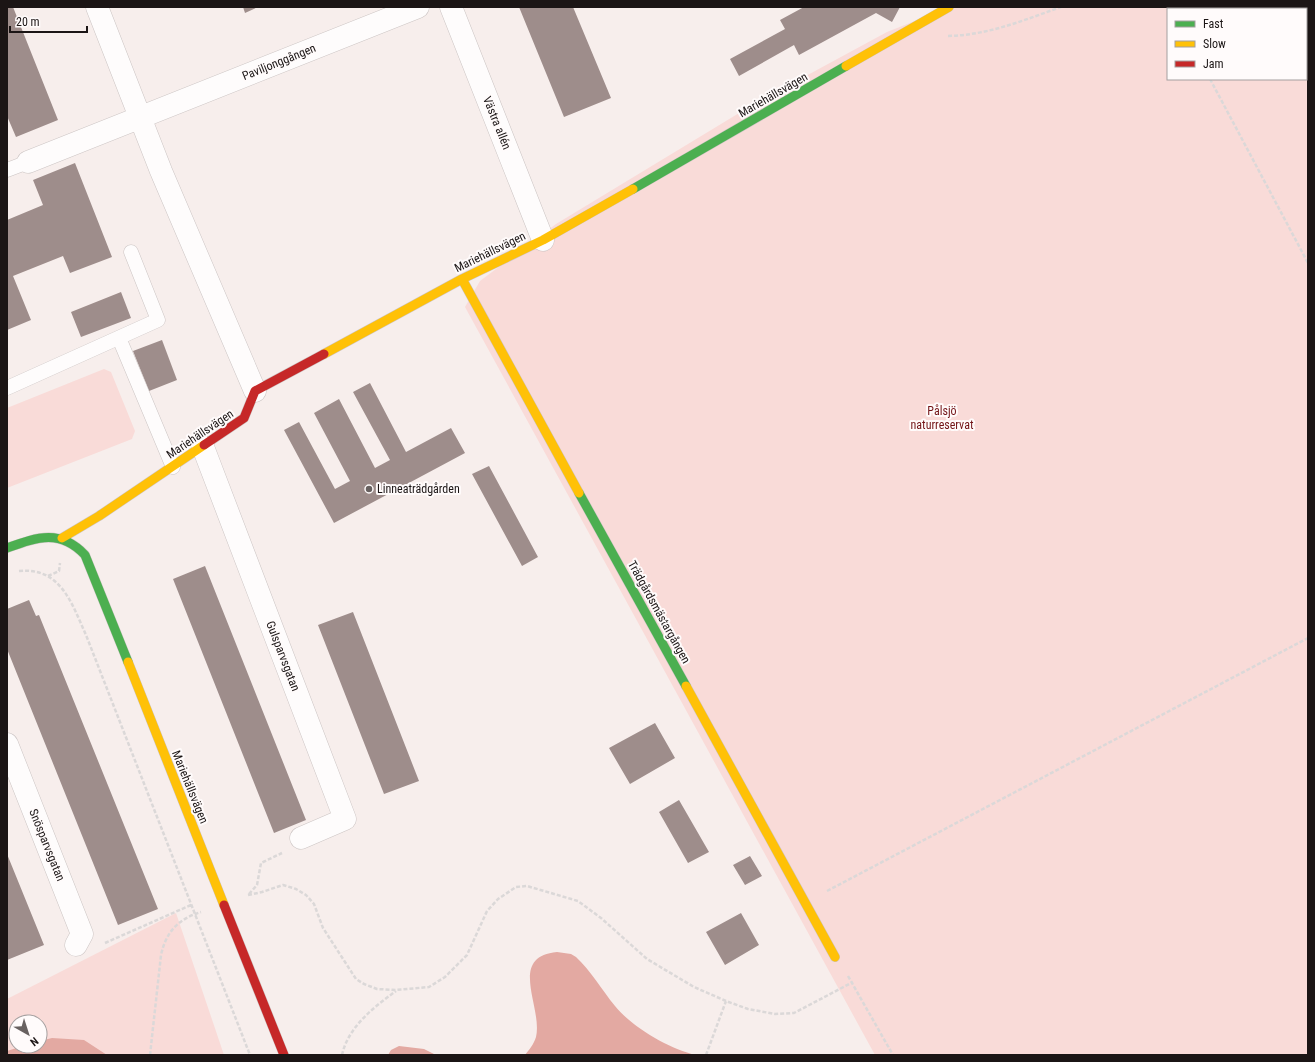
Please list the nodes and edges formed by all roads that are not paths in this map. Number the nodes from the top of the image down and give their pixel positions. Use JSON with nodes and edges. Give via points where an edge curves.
{"nodes":[{"id":1,"x":97,"y":7,"type":"edge"},
{"id":2,"x":418,"y":7,"type":"edge"},
{"id":3,"x":451,"y":7,"type":"edge"},
{"id":4,"x":949,"y":7,"type":"edge"},
{"id":5,"x":140,"y":117,"type":"junction"},
{"id":6,"x":28,"y":162,"type":"joint"},
{"id":7,"x":7,"y":170,"type":"edge"},
{"id":8,"x":543,"y":240,"type":"junction"},
{"id":9,"x":131,"y":252,"type":"dead end"},
{"id":10,"x":462,"y":279,"type":"junction"},
{"id":11,"x":119,"y":338,"type":"junction"},
{"id":12,"x":7,"y":388,"type":"edge"},
{"id":13,"x":255,"y":391,"type":"junction"},
{"id":14,"x":203,"y":447,"type":"junction"},
{"id":15,"x":173,"y":467,"type":"junction"},
{"id":16,"x":62,"y":538,"type":"junction"},
{"id":17,"x":7,"y":548,"type":"edge"},
{"id":18,"x":7,"y":744,"type":"edge"},
{"id":19,"x":301,"y":838,"type":"road end"},
{"id":20,"x":76,"y":945,"type":"road end"},
{"id":21,"x":834,"y":957,"type":"road end"},
{"id":22,"x":284,"y":1055,"type":"edge"}],
"edges":[{"from":1,"to":5,"type":"street"},
{"from":2,"to":5,"type":"street","name":"Paviljonggången"},
{"from":3,"to":8,"type":"street","name":"Västra allén"},
{"from":4,"to":8,"type":"street","name":"Mariehällsvägen"},
{"from":5,"to":6,"type":"street","name":"Paviljonggången"},
{"from":5,"to":13,"type":"street"},
{"from":6,"to":7,"type":"lane","name":"Paviljonggången"},
{"from":8,"to":10,"type":"street","name":"Mariehällsvägen"},
{"from":9,"to":11,"type":"lane","via":[[158,320]]},
{"from":10,"to":13,"type":"street","name":"Mariehällsvägen"},
{"from":10,"to":21,"type":"street","name":"Trädgårdsmästargången"},
{"from":11,"to":12,"type":"lane"},
{"from":11,"to":15,"type":"lane"},
{"from":13,"to":14,"type":"street","name":"Mariehällsvägen","via":[[244,418]]},
{"from":14,"to":15,"type":"street","name":"Mariehällsvägen"},
{"from":14,"to":19,"type":"street","name":"Gulsparvsgatan","via":[[346,819]]},
{"from":15,"to":16,"type":"street","name":"Mariehällsvägen"},
{"from":16,"to":17,"type":"street","name":"Mariehällsvägen","via":[[32,539]]},
{"from":16,"to":22,"type":"street","name":"Mariehällsvägen","via":[[79,547],[87,559]]},
{"from":18,"to":20,"type":"street","name":"Snösparvsgatan","via":[[82,934]]}]}
